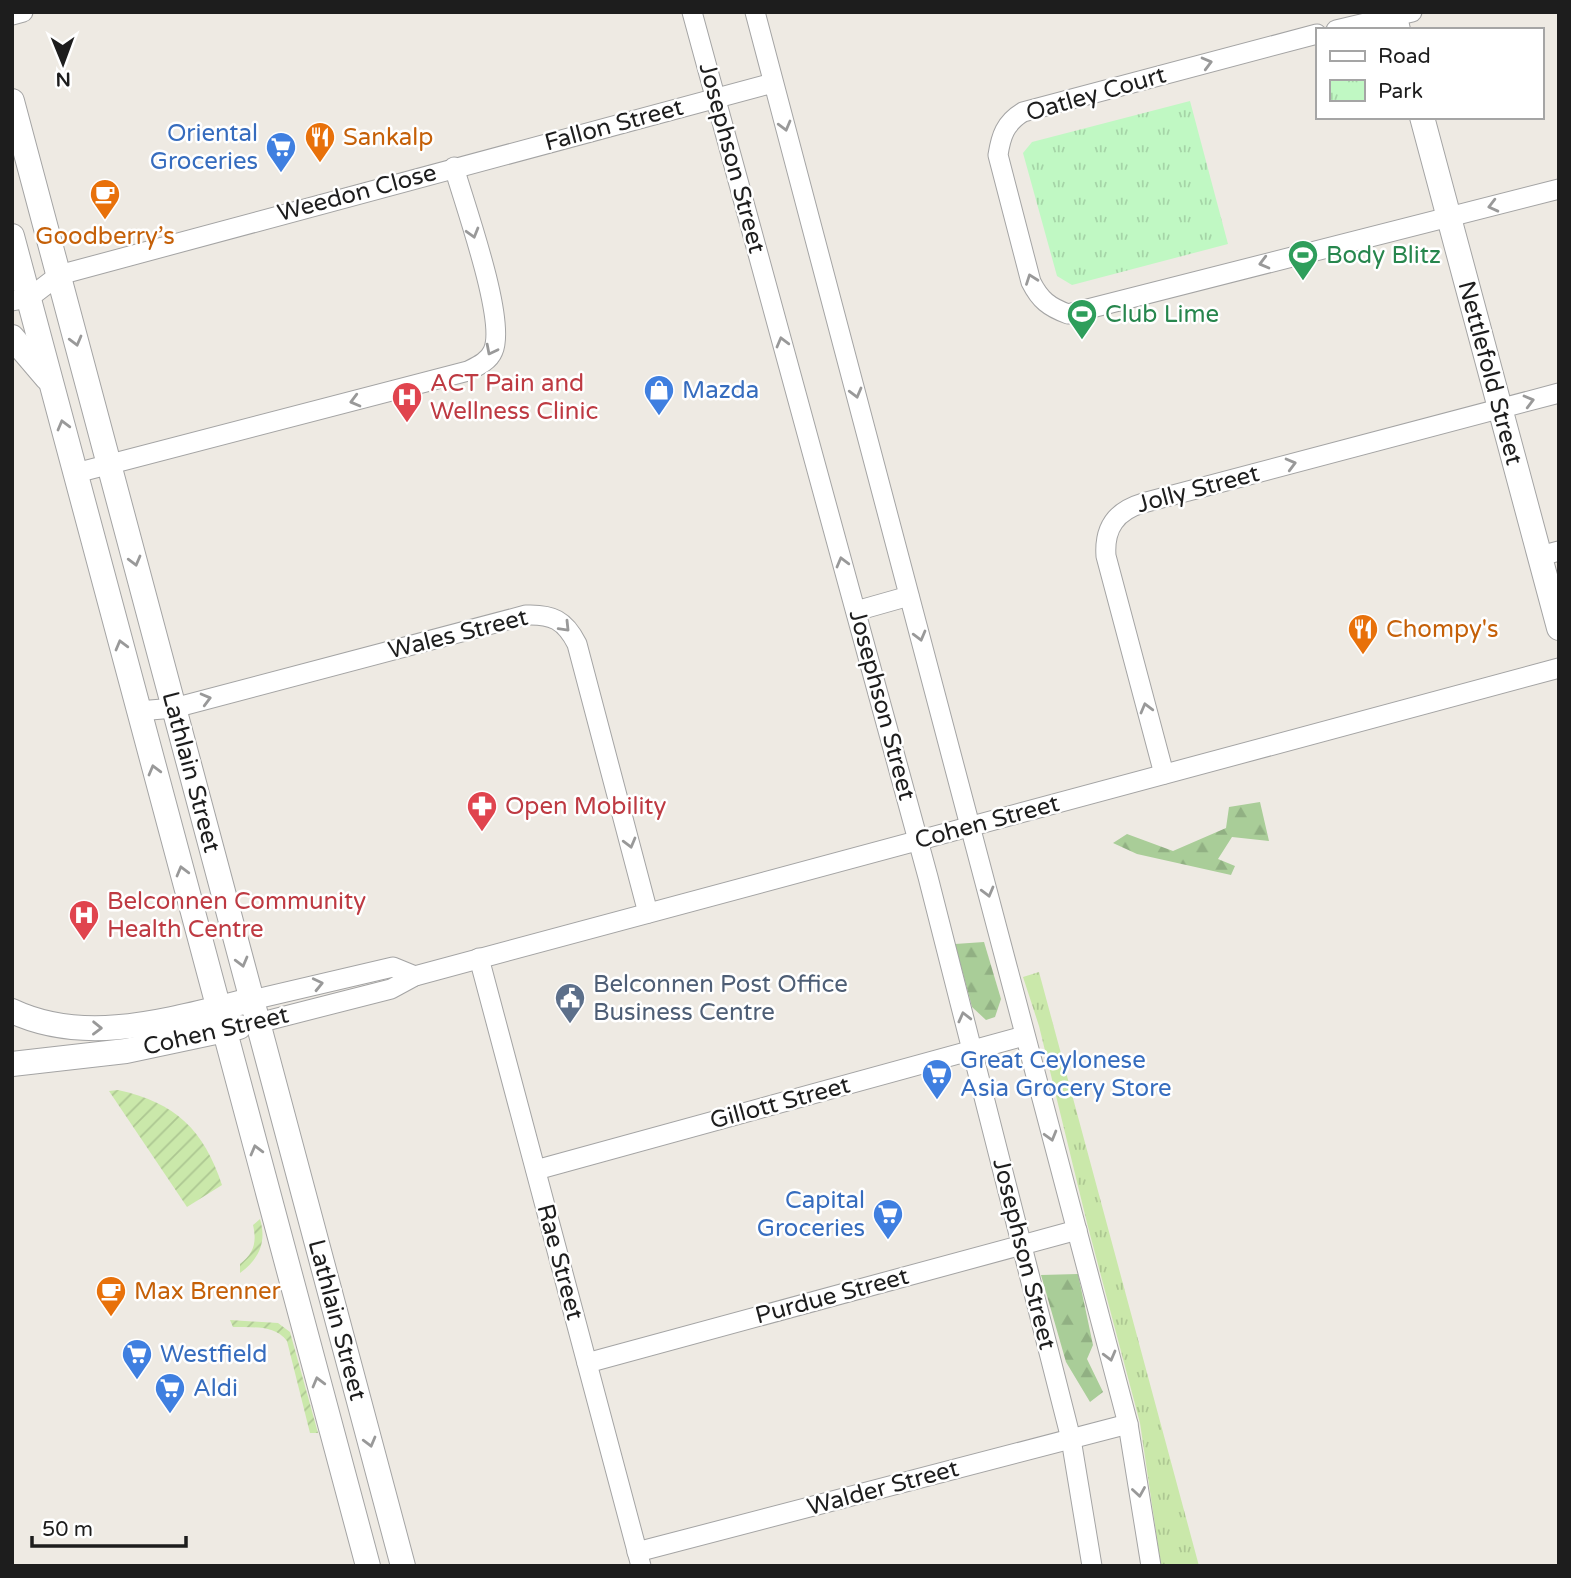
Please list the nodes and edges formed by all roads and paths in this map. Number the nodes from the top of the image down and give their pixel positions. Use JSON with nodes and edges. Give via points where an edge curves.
{"nodes":[{"id":1,"x":23,"y":12,"type":"edge"},
{"id":2,"x":692,"y":12,"type":"edge"},
{"id":3,"x":755,"y":12,"type":"edge"},
{"id":4,"x":12,"y":15,"type":"edge"},
{"id":5,"x":1400,"y":18,"type":"edge"},
{"id":6,"x":1347,"y":28,"type":"edge"},
{"id":7,"x":1316,"y":34,"type":"edge"},
{"id":8,"x":774,"y":83,"type":"junction"},
{"id":9,"x":716,"y":98,"type":"junction"},
{"id":10,"x":12,"y":101,"type":"edge"},
{"id":11,"x":1423,"y":119,"type":"edge"},
{"id":12,"x":454,"y":167,"type":"junction"},
{"id":13,"x":1559,"y":189,"type":"edge"},
{"id":14,"x":1448,"y":217,"type":"junction"},
{"id":15,"x":12,"y":236,"type":"edge"},
{"id":16,"x":17,"y":271,"type":"edge"},
{"id":17,"x":59,"y":275,"type":"junction"},
{"id":18,"x":20,"y":300,"type":"edge"},
{"id":19,"x":12,"y":337,"type":"edge"},
{"id":20,"x":51,"y":384,"type":"junction"},
{"id":21,"x":1559,"y":393,"type":"edge"},
{"id":22,"x":1500,"y":409,"type":"junction"},
{"id":23,"x":109,"y":465,"type":"junction"},
{"id":24,"x":76,"y":473,"type":"junction"},
{"id":25,"x":1549,"y":554,"type":"edge"},
{"id":26,"x":909,"y":596,"type":"junction"},
{"id":27,"x":856,"y":611,"type":"junction"},
{"id":28,"x":1559,"y":628,"type":"edge"},
{"id":29,"x":1559,"y":668,"type":"edge"},
{"id":30,"x":174,"y":708,"type":"junction"},
{"id":31,"x":139,"y":711,"type":"junction"},
{"id":32,"x":1164,"y":774,"type":"junction"},
{"id":33,"x":971,"y":826,"type":"junction"},
{"id":34,"x":919,"y":840,"type":"junction"},
{"id":35,"x":648,"y":913,"type":"junction"},
{"id":36,"x":479,"y":958,"type":"junction"},
{"id":37,"x":12,"y":1011,"type":"edge"},
{"id":38,"x":255,"y":1011,"type":"junction"},
{"id":39,"x":221,"y":1020,"type":"junction"},
{"id":40,"x":1024,"y":1036,"type":"junction"},
{"id":41,"x":972,"y":1050,"type":"junction"},
{"id":42,"x":12,"y":1065,"type":"edge"},
{"id":43,"x":536,"y":1170,"type":"junction"},
{"id":44,"x":1077,"y":1230,"type":"junction"},
{"id":45,"x":1022,"y":1245,"type":"junction"},
{"id":46,"x":587,"y":1363,"type":"junction"},
{"id":47,"x":1128,"y":1424,"type":"junction"},
{"id":48,"x":1071,"y":1439,"type":"junction"},
{"id":49,"x":639,"y":1559,"type":"edge"},
{"id":50,"x":368,"y":1566,"type":"edge"},
{"id":51,"x":403,"y":1566,"type":"edge"},
{"id":52,"x":1091,"y":1566,"type":"edge"},
{"id":53,"x":1151,"y":1566,"type":"edge"}],
"edges":[{"from":1,"to":4,"type":"street"},
{"from":2,"to":9,"type":"street","name":"Josephson Street"},
{"from":3,"to":8,"type":"street"},
{"from":5,"to":6,"type":"street"},
{"from":14,"to":7,"type":"street","name":"Oatley Court","one_way":true,"via":[[1068,314],[1049,307],[1038,296],[998,155],[1001,134],[1012,118]]},
{"from":8,"to":9,"type":"street","name":"Fallon Street"},
{"from":8,"to":26,"type":"street","one_way":true},
{"from":9,"to":12,"type":"street","name":"Fallon Street"},
{"from":27,"to":9,"type":"street","name":"Josephson Street","one_way":true},
{"from":10,"to":17,"type":"street","name":"Lathlain Street"},
{"from":11,"to":14,"type":"street","name":"Nettlefold Street"},
{"from":12,"to":17,"type":"street","name":"Weedon Close"},
{"from":12,"to":23,"type":"street","name":"Weedon Close","one_way":true,"via":[[497,319],[493,352],[482,364]]},
{"from":13,"to":14,"type":"street","name":"Oatley Court","one_way":true},
{"from":14,"to":22,"type":"street","name":"Nettlefold Street"},
{"from":15,"to":16,"type":"street","name":"Lathlain Street"},
{"from":16,"to":17,"type":"street"},
{"from":16,"to":18,"type":"street","name":"Lathlain Street"},
{"from":17,"to":18,"type":"street"},
{"from":17,"to":23,"type":"street","name":"Lathlain Street","one_way":true},
{"from":18,"to":20,"type":"street","name":"Lathlain Street"},
{"from":19,"to":20,"type":"street"},
{"from":24,"to":20,"type":"street","name":"Lathlain Street","one_way":true},
{"from":22,"to":21,"type":"street","one_way":true},
{"from":22,"to":25,"type":"street","name":"Nettlefold Street"},
{"from":32,"to":22,"type":"street","name":"Jolly Street","one_way":true,"via":[[1106,556],[1108,533],[1119,513]]},
{"from":23,"to":24,"type":"street","name":"Weedon Close"},
{"from":23,"to":30,"type":"street","name":"Lathlain Street","one_way":true},
{"from":31,"to":24,"type":"street","name":"Lathlain Street","one_way":true},
{"from":25,"to":28,"type":"street","name":"Nettlefold Street"},
{"from":26,"to":27,"type":"street"},
{"from":26,"to":33,"type":"street","one_way":true},
{"from":27,"to":34,"type":"street","name":"Josephson Street"},
{"from":29,"to":32,"type":"street","name":"Cohen Street"},
{"from":30,"to":31,"type":"street","name":"Wales Street"},
{"from":30,"to":35,"type":"street","name":"Wales Street","one_way":true,"via":[[526,615],[557,618],[570,629],[577,644]]},
{"from":30,"to":38,"type":"street","name":"Lathlain Street","one_way":true},
{"from":39,"to":31,"type":"street","name":"Lathlain Street","one_way":true},
{"from":32,"to":33,"type":"street","name":"Cohen Street"},
{"from":33,"to":34,"type":"street","name":"Cohen Street"},
{"from":33,"to":40,"type":"street","one_way":true},
{"from":34,"to":35,"type":"street","name":"Cohen Street"},
{"from":41,"to":34,"type":"street","name":"Josephson Street","one_way":true},
{"from":35,"to":36,"type":"street","name":"Cohen Street"},
{"from":36,"to":38,"type":"street","name":"Cohen Street","via":[[415,976],[393,967]]},
{"from":36,"to":43,"type":"street","name":"Rae Street"},
{"from":37,"to":39,"type":"street","name":"Cohen Street","one_way":true,"via":[[30,1020],[72,1027]]},
{"from":38,"to":39,"type":"street","name":"Cohen Street"},
{"from":38,"to":51,"type":"street","name":"Lathlain Street","one_way":true},
{"from":39,"to":42,"type":"street","name":"Cohen Street","via":[[126,1051]]},
{"from":50,"to":39,"type":"street","name":"Lathlain Street","one_way":true},
{"from":40,"to":41,"type":"street","name":"Gillott Street"},
{"from":40,"to":44,"type":"street","one_way":true},
{"from":41,"to":43,"type":"street","name":"Gillott Street"},
{"from":41,"to":45,"type":"street","name":"Josephson Street"},
{"from":43,"to":46,"type":"street","name":"Rae Street"},
{"from":44,"to":45,"type":"street","name":"Purdue Street"},
{"from":44,"to":47,"type":"street","one_way":true},
{"from":45,"to":46,"type":"street","name":"Purdue Street"},
{"from":45,"to":48,"type":"street","name":"Josephson Street"},
{"from":46,"to":49,"type":"street","name":"Rae Street"},
{"from":47,"to":48,"type":"street","name":"Walder Street"},
{"from":47,"to":53,"type":"street","one_way":true},
{"from":48,"to":49,"type":"street","name":"Walder Street"},
{"from":48,"to":52,"type":"street","name":"Josephson Street"}]}
